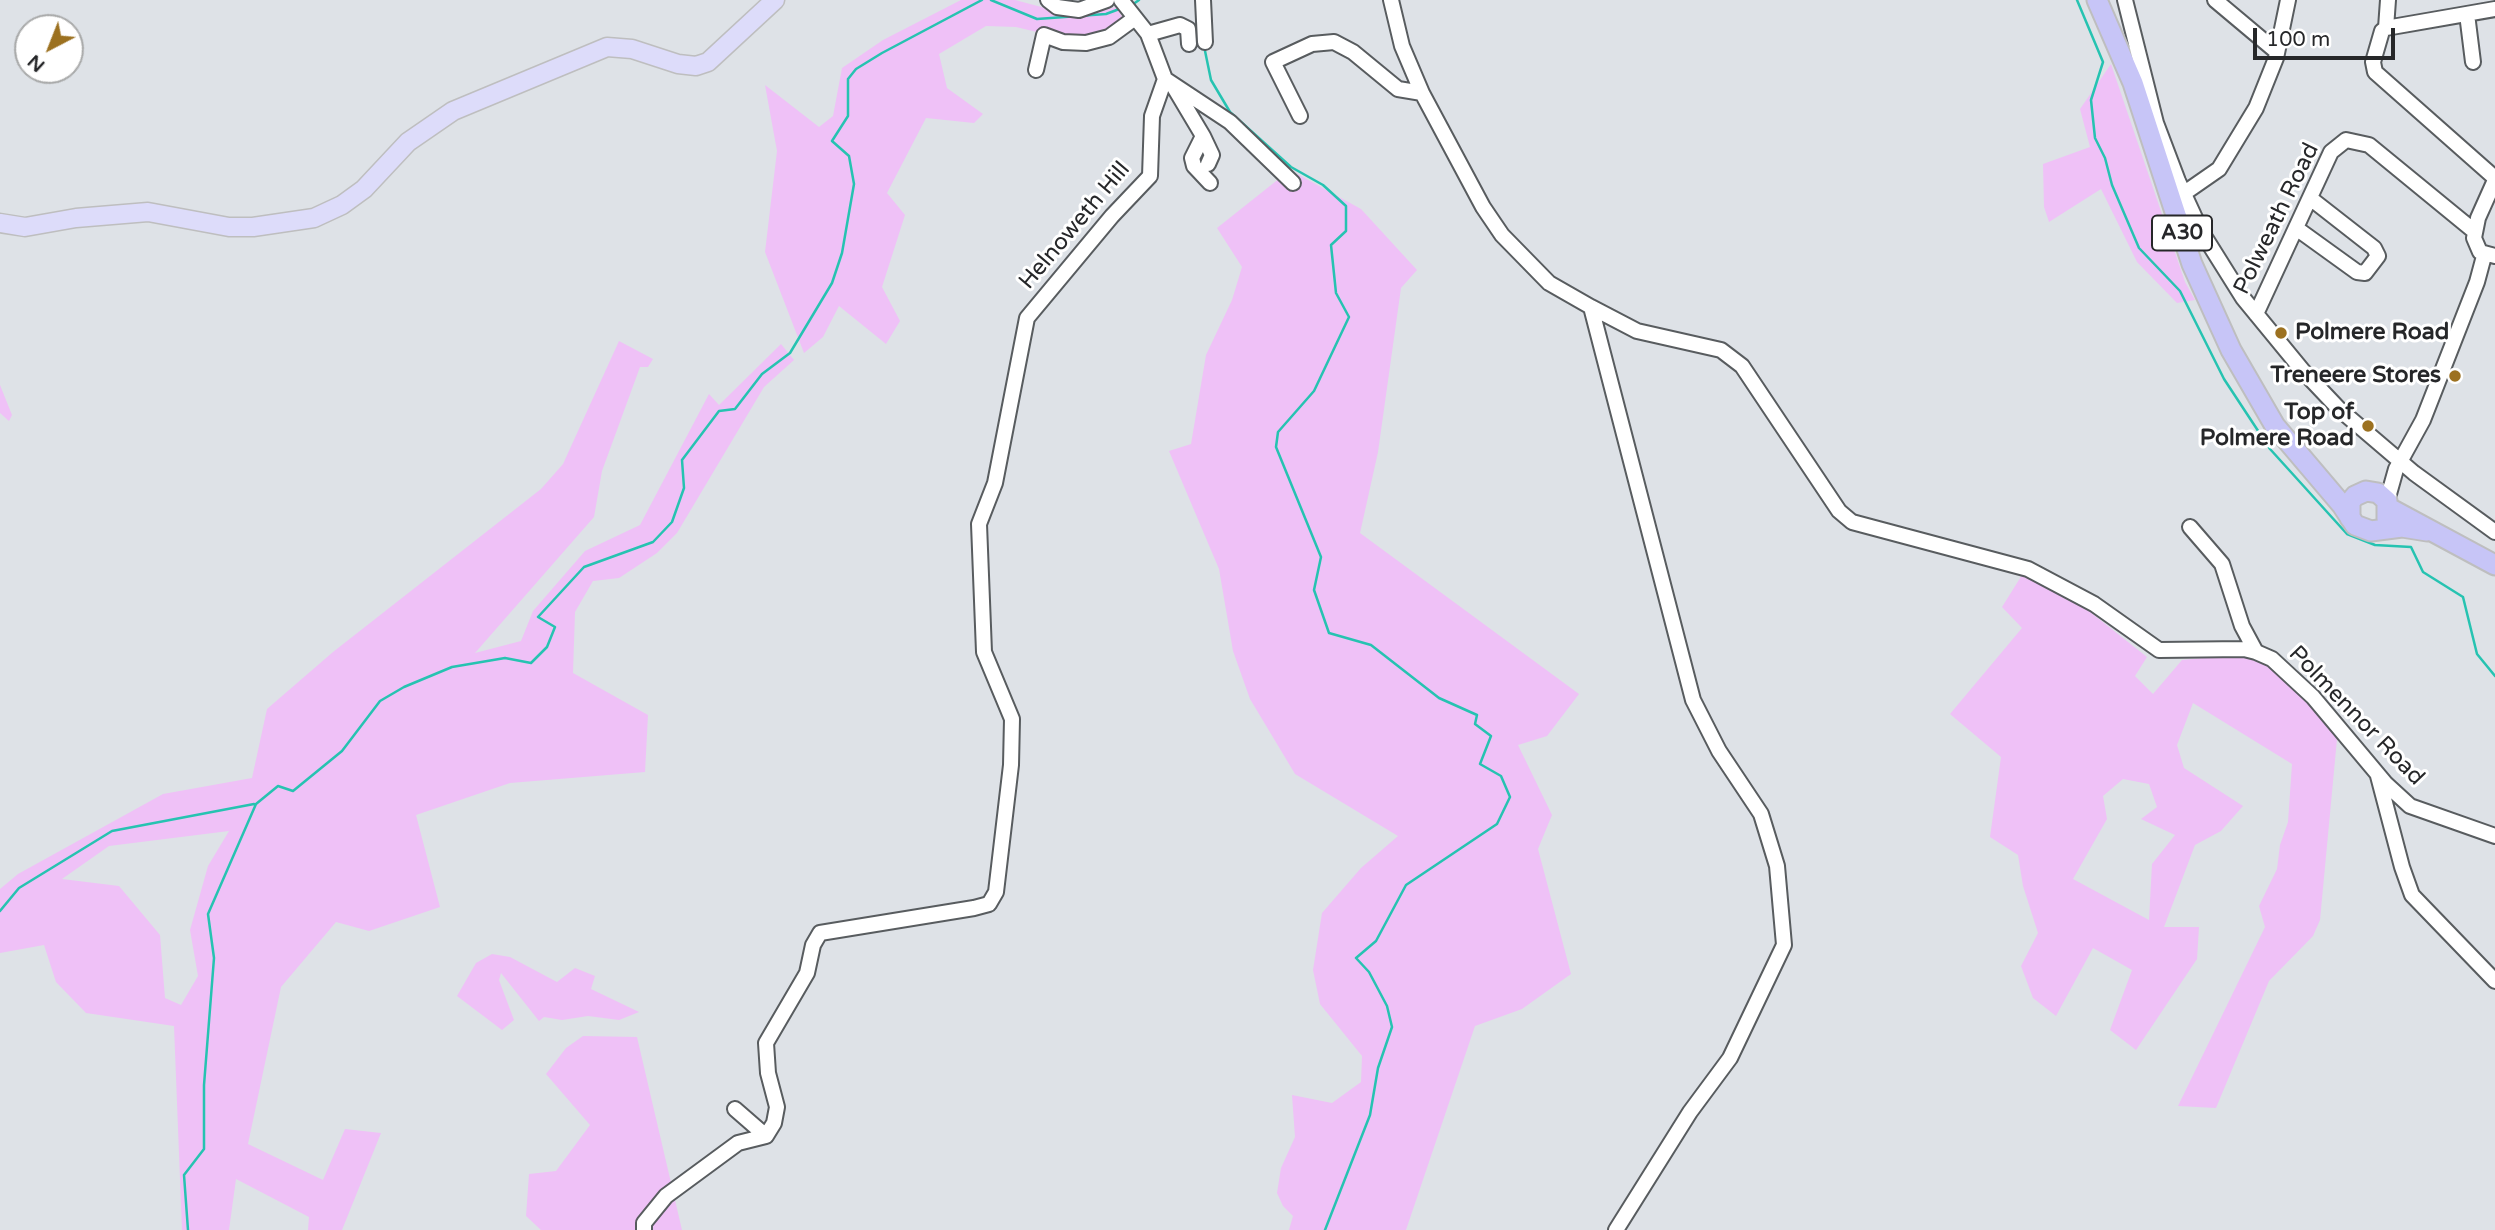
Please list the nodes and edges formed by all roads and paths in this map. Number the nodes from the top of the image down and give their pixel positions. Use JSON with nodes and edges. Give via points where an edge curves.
{"nodes":[{"id":1,"x":775,"y":0,"type":"edge"},
{"id":2,"x":1048,"y":0,"type":"edge"},
{"id":3,"x":1108,"y":0,"type":"edge"},
{"id":4,"x":1203,"y":0,"type":"edge"},
{"id":5,"x":1391,"y":0,"type":"edge"},
{"id":6,"x":2097,"y":0,"type":"edge"},
{"id":7,"x":2125,"y":0,"type":"edge"},
{"id":8,"x":2215,"y":0,"type":"edge"},
{"id":9,"x":2288,"y":0,"type":"edge"},
{"id":10,"x":2388,"y":0,"type":"edge"},
{"id":11,"x":2495,"y":9,"type":"edge"},
{"id":12,"x":1129,"y":10,"type":"edge"},
{"id":13,"x":2467,"y":14,"type":"junction"},
{"id":14,"x":2386,"y":28,"type":"junction"},
{"id":15,"x":1148,"y":33,"type":"junction"},
{"id":16,"x":1205,"y":42,"type":"dead end"},
{"id":17,"x":1189,"y":44,"type":"dead end"},
{"id":18,"x":2277,"y":52,"type":"junction"},
{"id":19,"x":2473,"y":62,"type":"dead end"},
{"id":20,"x":1036,"y":69,"type":"dead end"},
{"id":21,"x":1169,"y":81,"type":"junction"},
{"id":22,"x":1422,"y":93,"type":"junction"},
{"id":23,"x":1300,"y":116,"type":"dead end"},
{"id":24,"x":1203,"y":136,"type":"junction"},
{"id":25,"x":1208,"y":164,"type":"dead end"},
{"id":26,"x":2495,"y":179,"type":"edge"},
{"id":27,"x":1210,"y":183,"type":"dead end"},
{"id":28,"x":1293,"y":183,"type":"dead end"},
{"id":29,"x":2183,"y":194,"type":"junction"},
{"id":30,"x":2310,"y":198,"type":"junction"},
{"id":31,"x":0,"y":223,"type":"edge"},
{"id":32,"x":2296,"y":228,"type":"junction"},
{"id":33,"x":2474,"y":231,"type":"junction"},
{"id":34,"x":2490,"y":256,"type":"edge"},
{"id":35,"x":1591,"y":307,"type":"junction"},
{"id":36,"x":2256,"y":314,"type":"junction"},
{"id":37,"x":2296,"y":452,"type":"junction"},
{"id":38,"x":2398,"y":465,"type":"junction"},
{"id":39,"x":2364,"y":491,"type":"junction"},
{"id":40,"x":2388,"y":505,"type":"junction"},
{"id":41,"x":2350,"y":518,"type":"junction"},
{"id":42,"x":2190,"y":527,"type":"dead end"},
{"id":43,"x":2379,"y":528,"type":"junction"},
{"id":44,"x":2427,"y":531,"type":"junction"},
{"id":45,"x":2495,"y":532,"type":"edge"},
{"id":46,"x":2495,"y":565,"type":"edge"},
{"id":47,"x":2256,"y":652,"type":"junction"},
{"id":48,"x":2378,"y":775,"type":"junction"},
{"id":49,"x":2495,"y":836,"type":"edge"},
{"id":50,"x":2495,"y":981,"type":"edge"},
{"id":51,"x":736,"y":1109,"type":"dead end"},
{"id":52,"x":766,"y":1136,"type":"junction"},
{"id":53,"x":644,"y":1230,"type":"edge"},
{"id":54,"x":1616,"y":1230,"type":"edge"}],
"edges":[{"from":1,"to":31,"type":"main road","via":[[708,62],[678,64],[632,49],[607,47],[453,111],[408,142],[364,190],[313,218],[229,227],[136,212],[25,227]]},
{"from":2,"to":3,"type":"street","via":[[1057,7],[1079,10]]},
{"from":4,"to":16,"type":"street"},
{"from":5,"to":22,"type":"street","name":"Polmennor Road","via":[[1402,46]]},
{"from":6,"to":37,"type":"highway","number":"A30","via":[[2133,83],[2192,264],[2231,350]]},
{"from":7,"to":29,"type":"street","via":[[2156,123]]},
{"from":8,"to":18,"type":"street"},
{"from":9,"to":18,"type":"street"},
{"from":10,"to":14,"type":"street"},
{"from":11,"to":13,"type":"street"},
{"from":12,"to":15,"type":"street"},
{"from":12,"to":20,"type":"street","via":[[1108,37],[1086,43],[1044,36]]},
{"from":13,"to":14,"type":"street"},
{"from":13,"to":19,"type":"street"},
{"from":14,"to":26,"type":"street","via":[[2373,62],[2375,72]]},
{"from":15,"to":17,"type":"street","via":[[1180,25],[1188,29]]},
{"from":15,"to":21,"type":"street"},
{"from":18,"to":29,"type":"street","via":[[2256,108],[2219,170]]},
{"from":21,"to":24,"type":"street"},
{"from":21,"to":28,"type":"street","via":[[1230,122]]},
{"from":21,"to":52,"type":"street","name":"Helnoweth Hill","via":[[1152,116],[1150,176],[1027,318],[995,483],[978,536],[984,652],[1012,719],[996,892],[989,904],[974,908],[820,933],[807,973],[766,1043],[777,1107]]},
{"from":22,"to":23,"type":"street","via":[[1398,89],[1334,41],[1312,44],[1273,62]]},
{"from":22,"to":35,"type":"street","name":"Polmennor Road","via":[[1502,235],[1549,283]]},
{"from":24,"to":25,"type":"street","via":[[1212,155]]},
{"from":24,"to":27,"type":"street","via":[[1192,158]]},
{"from":26,"to":33,"type":"street"},
{"from":29,"to":36,"type":"street","via":[[2224,271]]},
{"from":30,"to":32,"type":"street","name":"Polweath Road"},
{"from":30,"to":32,"type":"street","via":[[2378,256],[2365,273],[2357,272]]},
{"from":30,"to":33,"type":"street","name":"Polweath Road","via":[[2331,152],[2346,141],[2359,142],[2369,145]]},
{"from":32,"to":36,"type":"street","name":"Polweath Road"},
{"from":33,"to":34,"type":"street","via":[[2477,246]]},
{"from":34,"to":38,"type":"street","via":[[2423,421]]},
{"from":35,"to":47,"type":"street","name":"Polmennor Road","via":[[1637,331],[1721,350],[1742,366],[1839,511],[1852,522],[2028,569],[2094,604],[2159,650]]},
{"from":35,"to":54,"type":"street","via":[[1693,700],[1719,751],[1761,814],[1777,866],[1784,945],[1730,1058],[1690,1112]]},
{"from":36,"to":38,"type":"street","via":[[2339,410]]},
{"from":37,"to":39,"type":"highway","number":"A30","via":[[2335,482]]},
{"from":37,"to":41,"type":"highway","number":"A30"},
{"from":38,"to":39,"type":"street"},
{"from":38,"to":40,"type":"street"},
{"from":38,"to":45,"type":"street"},
{"from":39,"to":40,"type":"highway","number":"A30","via":[[2378,493]]},
{"from":39,"to":41,"type":"highway","via":[[2350,502]]},
{"from":40,"to":43,"type":"highway","via":[[2388,516]]},
{"from":40,"to":44,"type":"highway","number":"A30"},
{"from":41,"to":43,"type":"highway","number":"A30","via":[[2362,530]]},
{"from":42,"to":47,"type":"street","via":[[2222,564]]},
{"from":43,"to":44,"type":"highway","number":"A30"},
{"from":44,"to":46,"type":"highway","number":"A30"},
{"from":47,"to":48,"type":"street","name":"Polmennor Road","via":[[2272,660],[2313,697]]},
{"from":48,"to":49,"type":"street","name":"Polmennor Road","via":[[2410,806]]},
{"from":48,"to":50,"type":"street","via":[[2412,895]]},
{"from":51,"to":52,"type":"street"},
{"from":52,"to":53,"type":"street","via":[[738,1143],[666,1196],[643,1223]]}]}
